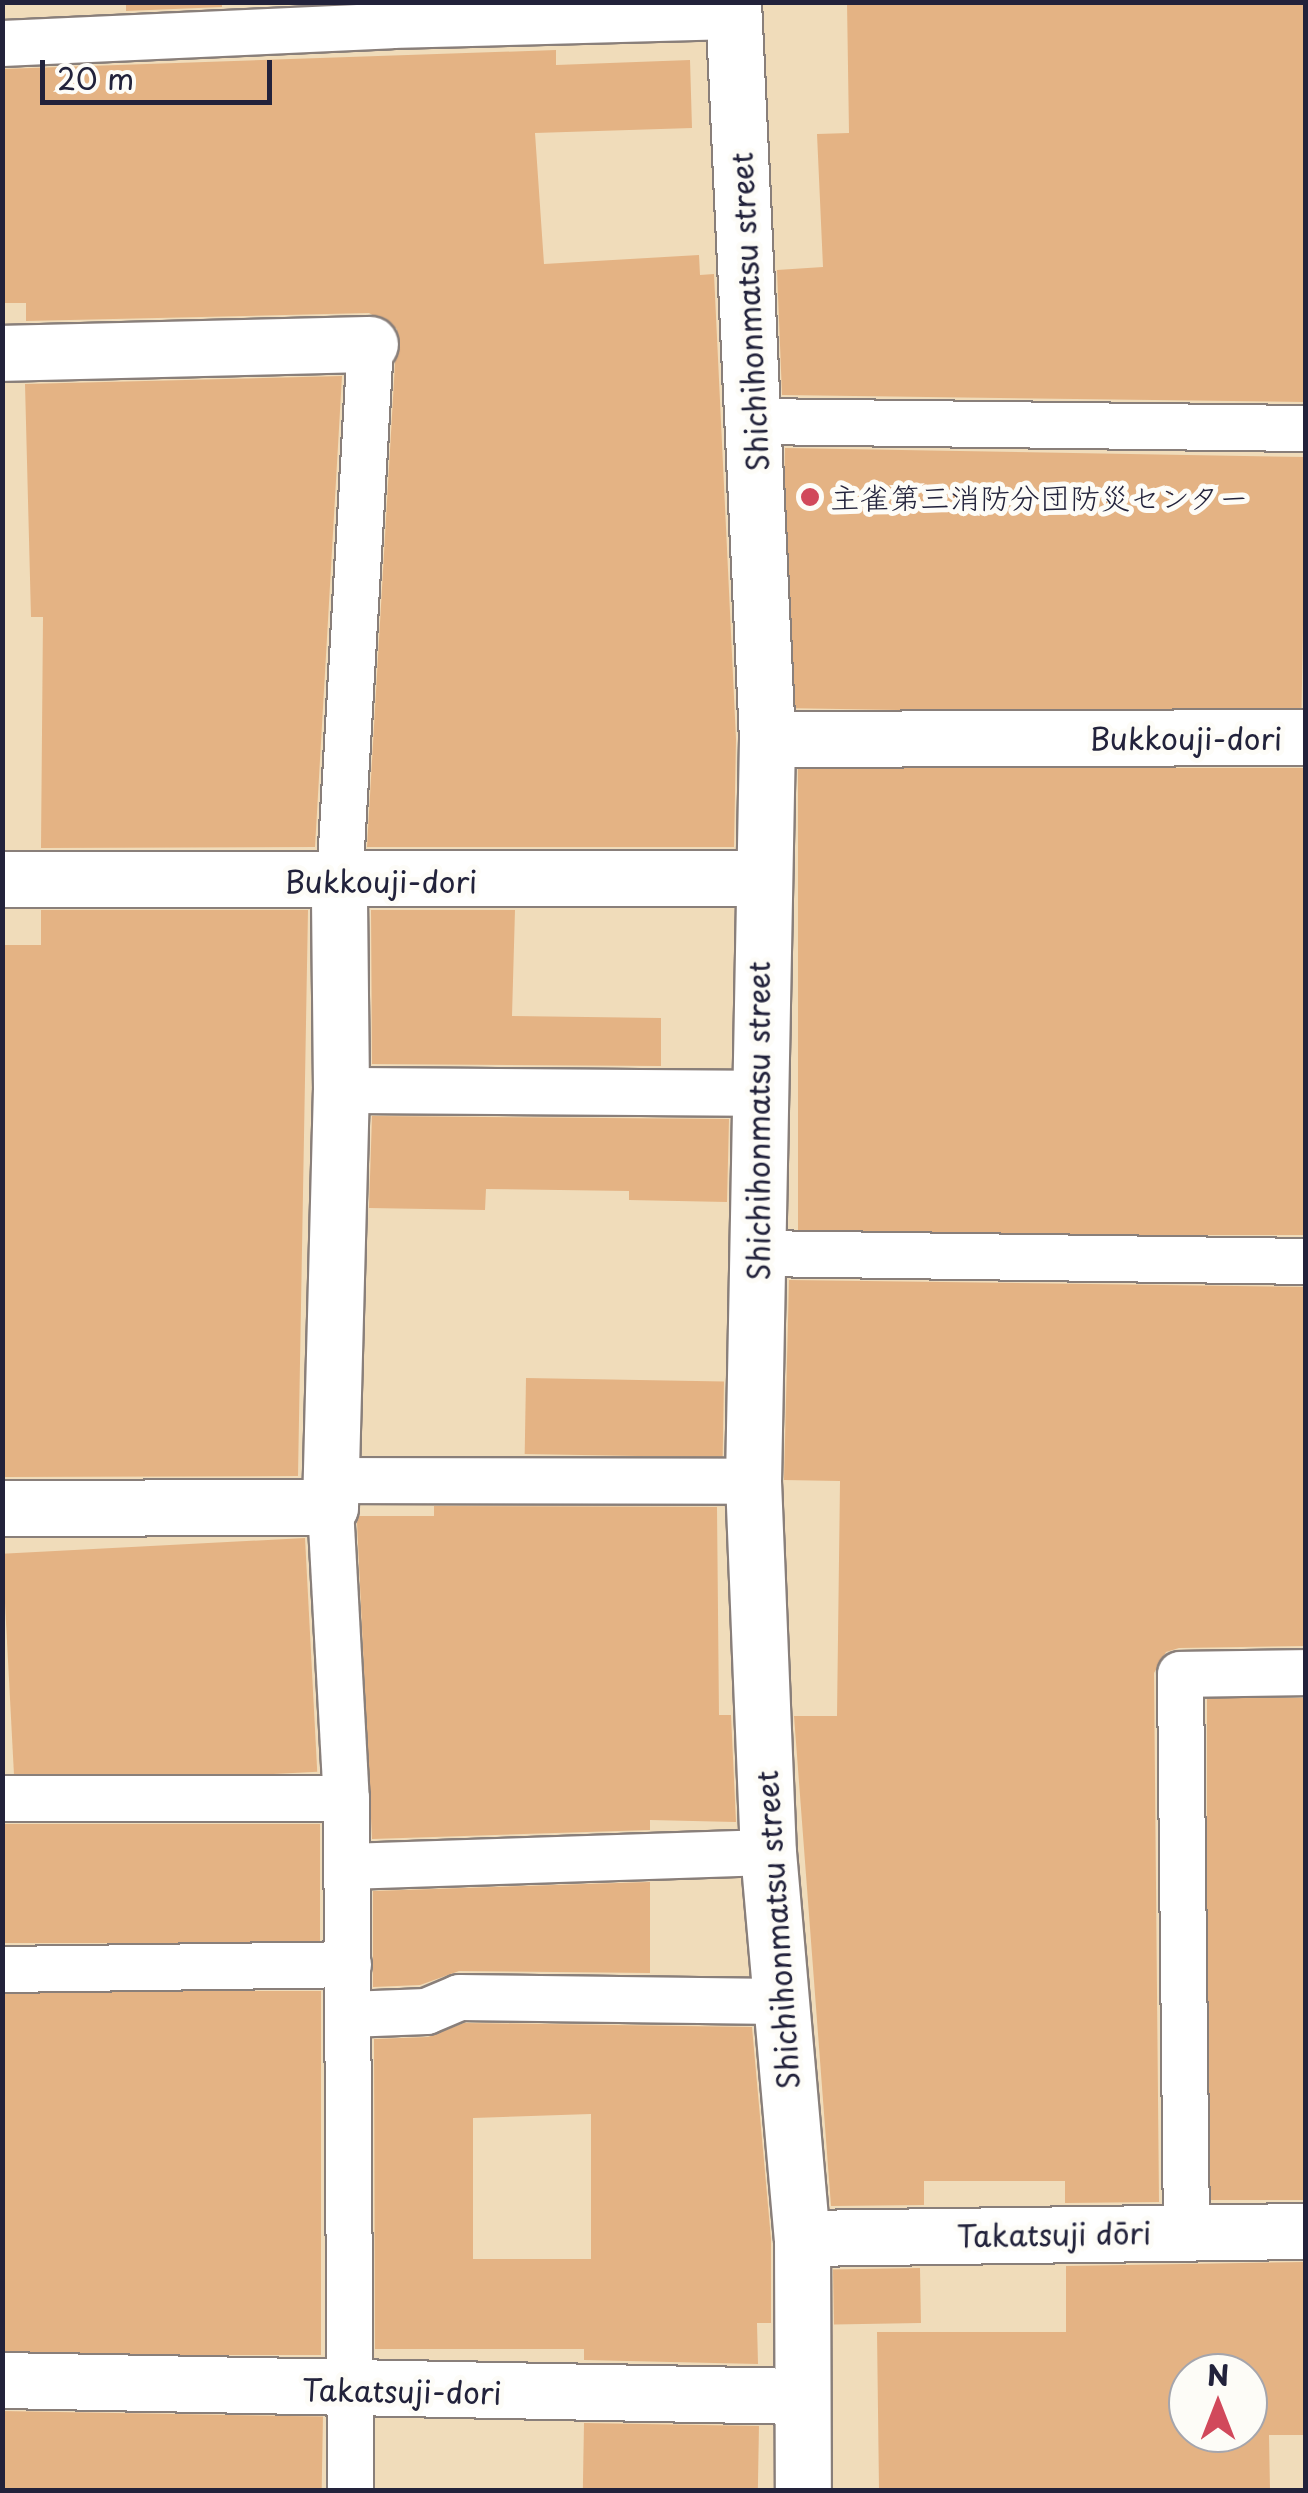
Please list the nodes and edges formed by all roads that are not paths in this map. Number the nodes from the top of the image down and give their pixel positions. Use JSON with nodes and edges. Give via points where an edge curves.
{"nodes":[{"id":1,"x":733,"y":10,"type":"edge"},
{"id":2,"x":391,"y":14,"type":"edge"},
{"id":3,"x":2,"y":43,"type":"edge"},
{"id":4,"x":370,"y":344,"type":"joint"},
{"id":5,"x":2,"y":354,"type":"edge"},
{"id":6,"x":756,"y":421,"type":"junction"},
{"id":7,"x":1306,"y":428,"type":"edge"},
{"id":8,"x":1306,"y":737,"type":"edge"},
{"id":9,"x":767,"y":739,"type":"junction"},
{"id":10,"x":760,"y":878,"type":"junction"},
{"id":11,"x":2,"y":879,"type":"edge"},
{"id":12,"x":339,"y":882,"type":"junction"},
{"id":13,"x":341,"y":1090,"type":"junction"},
{"id":14,"x":760,"y":1094,"type":"junction"},
{"id":15,"x":758,"y":1252,"type":"junction"},
{"id":16,"x":1306,"y":1261,"type":"edge"},
{"id":17,"x":753,"y":1481,"type":"junction"},
{"id":18,"x":331,"y":1493,"type":"junction"},
{"id":19,"x":2,"y":1508,"type":"edge"},
{"id":20,"x":1306,"y":1672,"type":"edge"},
{"id":21,"x":2,"y":1798,"type":"edge"},
{"id":22,"x":346,"y":1798,"type":"junction"},
{"id":23,"x":768,"y":1852,"type":"junction"},
{"id":24,"x":346,"y":1866,"type":"junction"},
{"id":25,"x":348,"y":1964,"type":"junction"},
{"id":26,"x":2,"y":1968,"type":"edge"},
{"id":27,"x":778,"y":2001,"type":"junction"},
{"id":28,"x":348,"y":2014,"type":"junction"},
{"id":29,"x":1306,"y":2231,"type":"edge"},
{"id":30,"x":1186,"y":2232,"type":"junction"},
{"id":31,"x":802,"y":2238,"type":"junction"},
{"id":32,"x":2,"y":2380,"type":"edge"},
{"id":33,"x":350,"y":2391,"type":"junction"},
{"id":34,"x":802,"y":2396,"type":"junction"},
{"id":35,"x":350,"y":2490,"type":"edge"},
{"id":36,"x":803,"y":2490,"type":"edge"}],
"edges":[{"from":1,"to":2,"type":"lane"},
{"from":1,"to":6,"type":"street","name":"Shichihonmatsu street"},
{"from":2,"to":3,"type":"lane"},
{"from":4,"to":5,"type":"street"},
{"from":4,"to":12,"type":"lane"},
{"from":6,"to":7,"type":"lane"},
{"from":6,"to":9,"type":"street","name":"Shichihonmatsu street"},
{"from":8,"to":9,"type":"street","name":"Bukkouji-dori"},
{"from":9,"to":10,"type":"street","name":"Shichihonmatsu street"},
{"from":10,"to":12,"type":"street","name":"Bukkouji-dori"},
{"from":10,"to":14,"type":"street","name":"Shichihonmatsu street"},
{"from":11,"to":12,"type":"street","name":"Bukkouji-dori"},
{"from":12,"to":13,"type":"street"},
{"from":13,"to":14,"type":"lane"},
{"from":13,"to":18,"type":"street"},
{"from":14,"to":15,"type":"street","name":"Shichihonmatsu street"},
{"from":15,"to":16,"type":"lane"},
{"from":15,"to":17,"type":"street","name":"Shichihonmatsu street"},
{"from":17,"to":18,"type":"lane"},
{"from":17,"to":23,"type":"street","name":"Shichihonmatsu street"},
{"from":18,"to":19,"type":"street"},
{"from":18,"to":22,"type":"lane"},
{"from":20,"to":30,"type":"lane","via":[[1180,1674]]},
{"from":21,"to":22,"type":"lane"},
{"from":22,"to":24,"type":"lane"},
{"from":23,"to":24,"type":"lane"},
{"from":23,"to":27,"type":"street","name":"Shichihonmatsu street"},
{"from":24,"to":25,"type":"lane"},
{"from":25,"to":26,"type":"lane"},
{"from":25,"to":28,"type":"lane"},
{"from":27,"to":28,"type":"lane","via":[[458,1997],[426,2011]]},
{"from":27,"to":31,"type":"street","name":"Shichihonmatsu street"},
{"from":28,"to":33,"type":"lane"},
{"from":29,"to":30,"type":"street","name":"Takatsuji dōri"},
{"from":30,"to":31,"type":"street","name":"Takatsuji dōri"},
{"from":31,"to":34,"type":"street"},
{"from":32,"to":33,"type":"street","name":"Takatsuji-dori"},
{"from":33,"to":34,"type":"street","name":"Takatsuji-dori"},
{"from":33,"to":35,"type":"lane"},
{"from":34,"to":36,"type":"street"}]}
